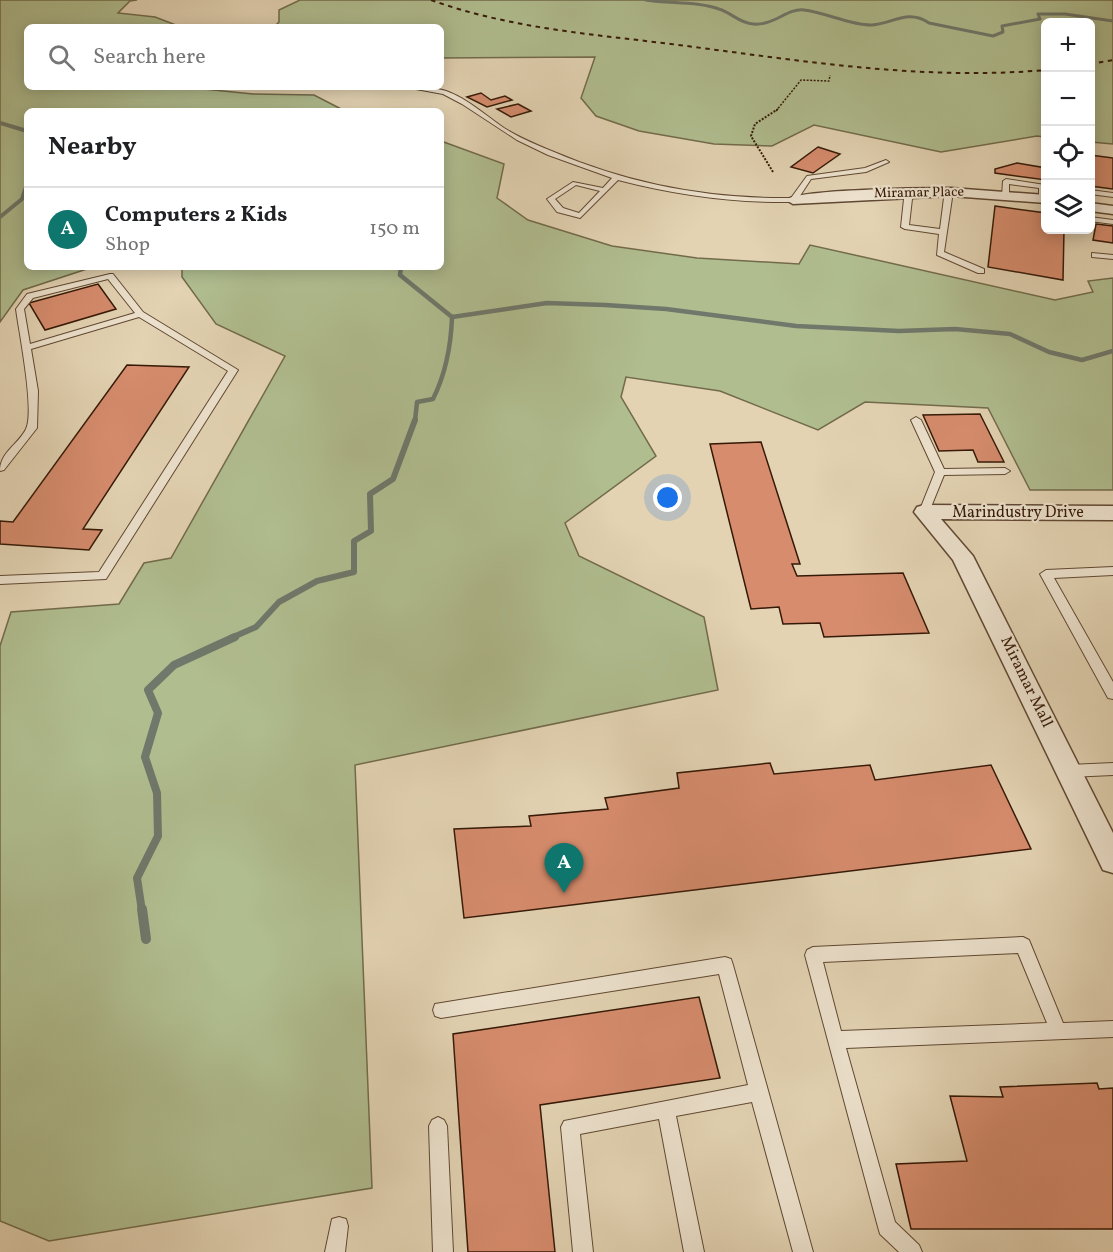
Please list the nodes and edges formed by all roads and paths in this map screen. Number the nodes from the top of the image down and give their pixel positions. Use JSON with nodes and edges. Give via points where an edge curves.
{"nodes":[{"id":1,"x":830,"y":75,"type":"dead end"},
{"id":2,"x":426,"y":90,"type":"edge"},
{"id":3,"x":886,"y":162,"type":"dead end"},
{"id":4,"x":773,"y":172,"type":"dead end"},
{"id":5,"x":617,"y":177,"type":"junction"},
{"id":6,"x":603,"y":190,"type":"junction"},
{"id":7,"x":942,"y":191,"type":"junction"},
{"id":8,"x":1095,"y":193,"type":"edge"},
{"id":9,"x":1113,"y":195,"type":"edge"},
{"id":10,"x":1041,"y":199,"type":"edge"},
{"id":11,"x":793,"y":200,"type":"junction"},
{"id":12,"x":908,"y":200,"type":"dead end"},
{"id":13,"x":1095,"y":208,"type":"edge"},
{"id":14,"x":1113,"y":210,"type":"edge"},
{"id":15,"x":1095,"y":220,"type":"edge"},
{"id":16,"x":1113,"y":222,"type":"edge"},
{"id":17,"x":943,"y":232,"type":"junction"},
{"id":18,"x":1095,"y":255,"type":"dead end"},
{"id":19,"x":1113,"y":257,"type":"edge"},
{"id":20,"x":981,"y":271,"type":"dead end"},
{"id":21,"x":140,"y":314,"type":"junction"},
{"id":22,"x":26,"y":348,"type":"junction"},
{"id":23,"x":916,"y":420,"type":"dead end"},
{"id":24,"x":0,"y":468,"type":"edge"},
{"id":25,"x":1005,"y":471,"type":"dead end"},
{"id":26,"x":940,"y":472,"type":"junction"},
{"id":27,"x":924,"y":512,"type":"junction"},
{"id":28,"x":1113,"y":513,"type":"edge"},
{"id":29,"x":1113,"y":571,"type":"edge"},
{"id":30,"x":0,"y":580,"type":"edge"},
{"id":31,"x":1113,"y":694,"type":"edge"},
{"id":32,"x":1113,"y":769,"type":"edge"},
{"id":33,"x":1069,"y":771,"type":"junction"},
{"id":34,"x":1113,"y":861,"type":"edge"},
{"id":35,"x":441,"y":1010,"type":"dead end"},
{"id":36,"x":1113,"y":1029,"type":"edge"},
{"id":37,"x":1058,"y":1031,"type":"junction"},
{"id":38,"x":835,"y":1040,"type":"junction"},
{"id":39,"x":758,"y":1092,"type":"junction"},
{"id":40,"x":666,"y":1110,"type":"junction"},
{"id":41,"x":438,"y":1125,"type":"dead end"},
{"id":42,"x":339,"y":1226,"type":"dead end"},
{"id":43,"x":335,"y":1252,"type":"edge"},
{"id":44,"x":443,"y":1252,"type":"edge"},
{"id":45,"x":583,"y":1252,"type":"edge"},
{"id":46,"x":694,"y":1252,"type":"edge"},
{"id":47,"x":803,"y":1252,"type":"edge"},
{"id":48,"x":912,"y":1252,"type":"edge"}],
"edges":[{"from":1,"to":4,"type":"path","via":[[829,81],[801,80],[784,105],[755,124],[751,136]]},
{"from":2,"to":5,"type":"lane","via":[[445,93],[557,157]]},
{"from":3,"to":11,"type":"lane","via":[[866,171],[809,177]]},
{"from":5,"to":6,"type":"lane"},
{"from":5,"to":11,"type":"lane","via":[[750,202]]},
{"from":6,"to":6,"type":"lane","via":[[580,216],[560,210],[551,199],[575,183]]},
{"from":7,"to":10,"type":"street","name":"Miramar Place"},
{"from":7,"to":11,"type":"street","name":"Miramar Place"},
{"from":7,"to":17,"type":"lane","via":[[948,198]]},
{"from":8,"to":9,"type":"lane"},
{"from":12,"to":17,"type":"lane","via":[[905,227]]},
{"from":13,"to":14,"type":"street"},
{"from":15,"to":16,"type":"lane"},
{"from":17,"to":20,"type":"lane","via":[[940,253]]},
{"from":18,"to":19,"type":"lane"},
{"from":21,"to":22,"type":"lane"},
{"from":21,"to":22,"type":"lane","via":[[110,276],[30,296],[20,309]]},
{"from":21,"to":30,"type":"lane","via":[[232,370],[102,576]]},
{"from":22,"to":24,"type":"lane","via":[[33,391],[32,428]]},
{"from":23,"to":26,"type":"lane"},
{"from":25,"to":26,"type":"lane"},
{"from":26,"to":27,"type":"lane"},
{"from":27,"to":28,"type":"street","name":"Marindustry Drive"},
{"from":27,"to":33,"type":"street","name":"Miramar Mall","via":[[962,556]]},
{"from":29,"to":31,"type":"lane","via":[[1046,574]]},
{"from":32,"to":33,"type":"lane"},
{"from":33,"to":34,"type":"street","name":"Miramar Mall"},
{"from":35,"to":39,"type":"lane","via":[[725,965]]},
{"from":36,"to":37,"type":"lane"},
{"from":37,"to":38,"type":"lane"},
{"from":37,"to":38,"type":"lane","via":[[1023,945],[813,955]]},
{"from":38,"to":48,"type":"lane","via":[[887,1227]]},
{"from":39,"to":40,"type":"lane"},
{"from":39,"to":47,"type":"lane"},
{"from":40,"to":45,"type":"lane","via":[[570,1127]]},
{"from":40,"to":46,"type":"lane"},
{"from":41,"to":44,"type":"lane"},
{"from":42,"to":43,"type":"lane"}]}
